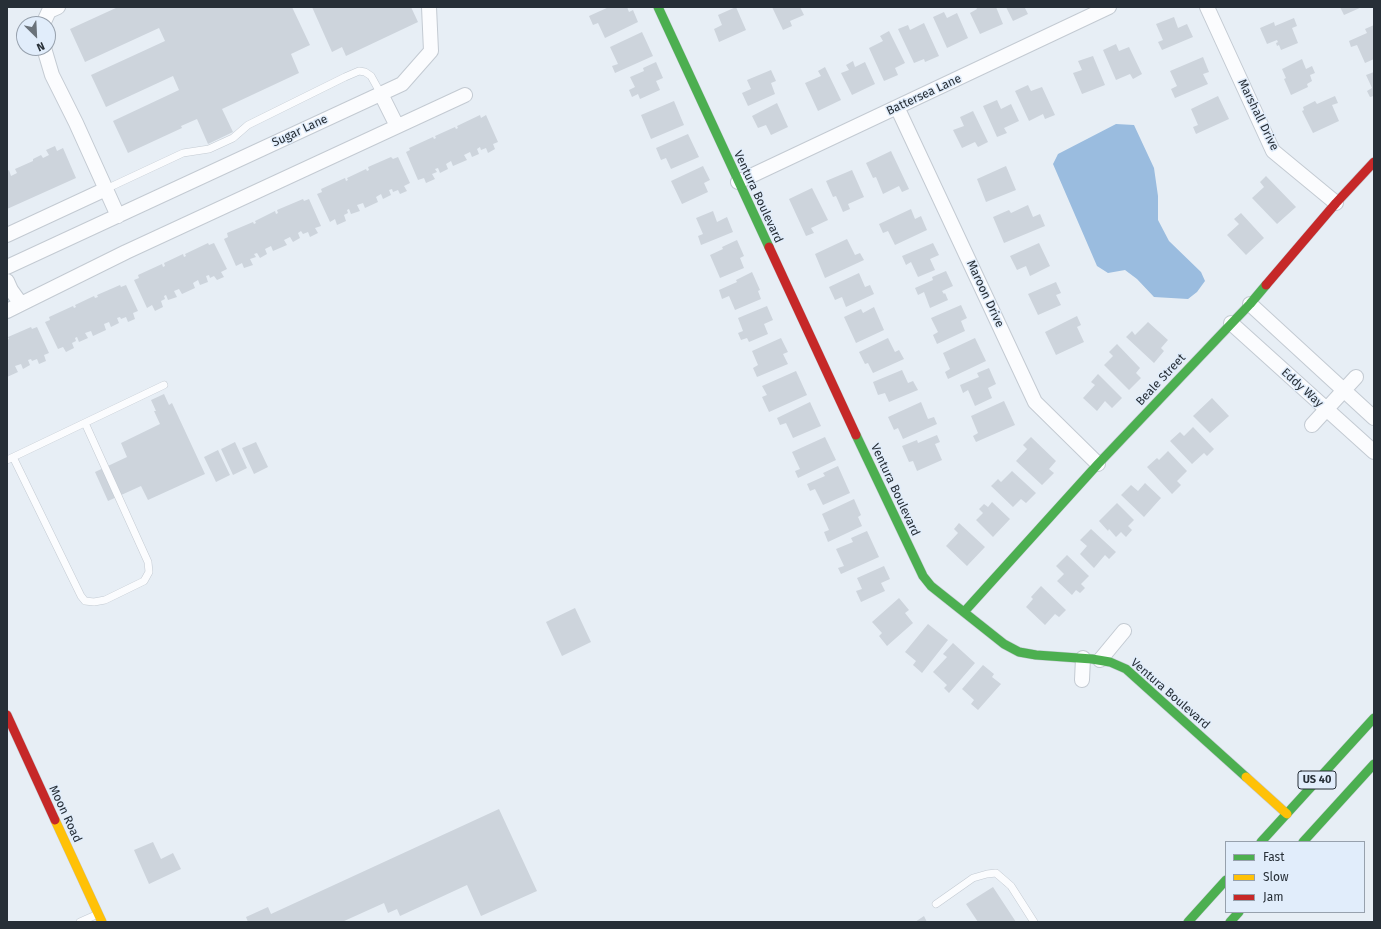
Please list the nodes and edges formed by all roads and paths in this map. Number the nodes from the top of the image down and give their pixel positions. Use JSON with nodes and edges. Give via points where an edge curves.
{"nodes":[{"id":1,"x":58,"y":7,"type":"edge"},
{"id":2,"x":429,"y":7,"type":"edge"},
{"id":3,"x":658,"y":7,"type":"edge"},
{"id":4,"x":1109,"y":7,"type":"edge"},
{"id":5,"x":1207,"y":7,"type":"edge"},
{"id":6,"x":47,"y":16,"type":"edge"},
{"id":7,"x":46,"y":56,"type":"edge"},
{"id":8,"x":381,"y":94,"type":"junction"},
{"id":9,"x":465,"y":95,"type":"dead end"},
{"id":10,"x":897,"y":107,"type":"junction"},
{"id":11,"x":397,"y":126,"type":"junction"},
{"id":12,"x":1374,"y":162,"type":"edge"},
{"id":13,"x":738,"y":182,"type":"junction"},
{"id":14,"x":106,"y":189,"type":"junction"},
{"id":15,"x":1336,"y":202,"type":"junction"},
{"id":16,"x":118,"y":216,"type":"junction"},
{"id":17,"x":7,"y":235,"type":"edge"},
{"id":18,"x":7,"y":267,"type":"edge"},
{"id":19,"x":7,"y":281,"type":"edge"},
{"id":20,"x":21,"y":304,"type":"junction"},
{"id":21,"x":1250,"y":304,"type":"junction"},
{"id":22,"x":7,"y":311,"type":"edge"},
{"id":23,"x":1231,"y":324,"type":"junction"},
{"id":24,"x":1356,"y":377,"type":"dead end"},
{"id":25,"x":164,"y":385,"type":"dead end"},
{"id":26,"x":1344,"y":391,"type":"junction"},
{"id":27,"x":1326,"y":409,"type":"junction"},
{"id":28,"x":1374,"y":418,"type":"edge"},
{"id":29,"x":85,"y":423,"type":"junction"},
{"id":30,"x":1312,"y":425,"type":"dead end"},
{"id":31,"x":1374,"y":452,"type":"edge"},
{"id":32,"x":10,"y":459,"type":"edge"},
{"id":33,"x":1098,"y":464,"type":"junction"},
{"id":34,"x":964,"y":612,"type":"junction"},
{"id":35,"x":1124,"y":631,"type":"dead end"},
{"id":36,"x":1083,"y":658,"type":"junction"},
{"id":37,"x":1100,"y":660,"type":"junction"},
{"id":38,"x":1082,"y":680,"type":"dead end"},
{"id":39,"x":7,"y":715,"type":"edge"},
{"id":40,"x":1374,"y":718,"type":"edge"},
{"id":41,"x":1374,"y":764,"type":"edge"},
{"id":42,"x":1287,"y":814,"type":"junction"},
{"id":43,"x":1262,"y":841,"type":"edge"},
{"id":44,"x":1304,"y":841,"type":"edge"},
{"id":45,"x":1225,"y":881,"type":"edge"},
{"id":46,"x":936,"y":904,"type":"dead end"},
{"id":47,"x":1238,"y":913,"type":"edge"},
{"id":48,"x":100,"y":918,"type":"edge"},
{"id":49,"x":80,"y":922,"type":"edge"},
{"id":50,"x":1034,"y":922,"type":"edge"},
{"id":51,"x":1188,"y":922,"type":"edge"},
{"id":52,"x":1230,"y":922,"type":"edge"}],
"edges":[{"from":1,"to":6,"type":"street","via":[[49,11]]},
{"from":2,"to":8,"type":"street","name":"Sugar Lane","via":[[431,51],[402,84]]},
{"from":3,"to":13,"type":"street","name":"Ventura Boulevard"},
{"from":4,"to":10,"type":"street","name":"Battersea Lane"},
{"from":5,"to":15,"type":"street","name":"Marshall Drive","via":[[1273,151]]},
{"from":7,"to":14,"type":"street","via":[[52,75]]},
{"from":8,"to":11,"type":"street"},
{"from":8,"to":14,"type":"lane","via":[[371,76],[359,72],[248,125],[233,138],[209,149],[183,153]]},
{"from":8,"to":16,"type":"street","name":"Sugar Lane"},
{"from":9,"to":11,"type":"street"},
{"from":10,"to":13,"type":"street","name":"Battersea Lane"},
{"from":10,"to":33,"type":"street","name":"Maroon Drive","via":[[1035,402]]},
{"from":11,"to":20,"type":"street","via":[[126,252]]},
{"from":12,"to":15,"type":"street","name":"Beale Street"},
{"from":13,"to":34,"type":"street","name":"Ventura Boulevard","via":[[922,576]]},
{"from":14,"to":16,"type":"street"},
{"from":14,"to":17,"type":"street"},
{"from":15,"to":21,"type":"street","name":"Beale Street"},
{"from":16,"to":18,"type":"street","name":"Sugar Lane"},
{"from":19,"to":20,"type":"street"},
{"from":20,"to":22,"type":"street"},
{"from":21,"to":23,"type":"street","name":"Beale Street"},
{"from":21,"to":26,"type":"street"},
{"from":23,"to":27,"type":"street","name":"Eddy Way"},
{"from":23,"to":33,"type":"street","name":"Beale Street"},
{"from":24,"to":26,"type":"street"},
{"from":25,"to":29,"type":"lane"},
{"from":26,"to":27,"type":"street"},
{"from":26,"to":28,"type":"street"},
{"from":27,"to":30,"type":"street"},
{"from":27,"to":31,"type":"street","name":"Eddy Way"},
{"from":29,"to":32,"type":"lane"},
{"from":29,"to":32,"type":"lane","via":[[148,562],[149,572],[144,581],[110,597],[94,602],[85,601]]},
{"from":33,"to":34,"type":"street","name":"Beale Street"},
{"from":34,"to":36,"type":"street","name":"Ventura Boulevard","via":[[1004,644],[1019,652]]},
{"from":35,"to":37,"type":"street"},
{"from":36,"to":37,"type":"street","name":"Ventura Boulevard"},
{"from":36,"to":38,"type":"street"},
{"from":37,"to":42,"type":"street","name":"Ventura Boulevard","via":[[1126,669]]},
{"from":39,"to":48,"type":"street","name":"Moon Road"},
{"from":40,"to":42,"type":"street","number":"US 40"},
{"from":41,"to":44,"type":"street","number":"US 40"},
{"from":42,"to":43,"type":"street","number":"US 40"},
{"from":45,"to":51,"type":"street"},
{"from":46,"to":50,"type":"lane","via":[[973,878],[996,873],[1011,886]]},
{"from":47,"to":52,"type":"street"},
{"from":48,"to":49,"type":"lane"}]}
